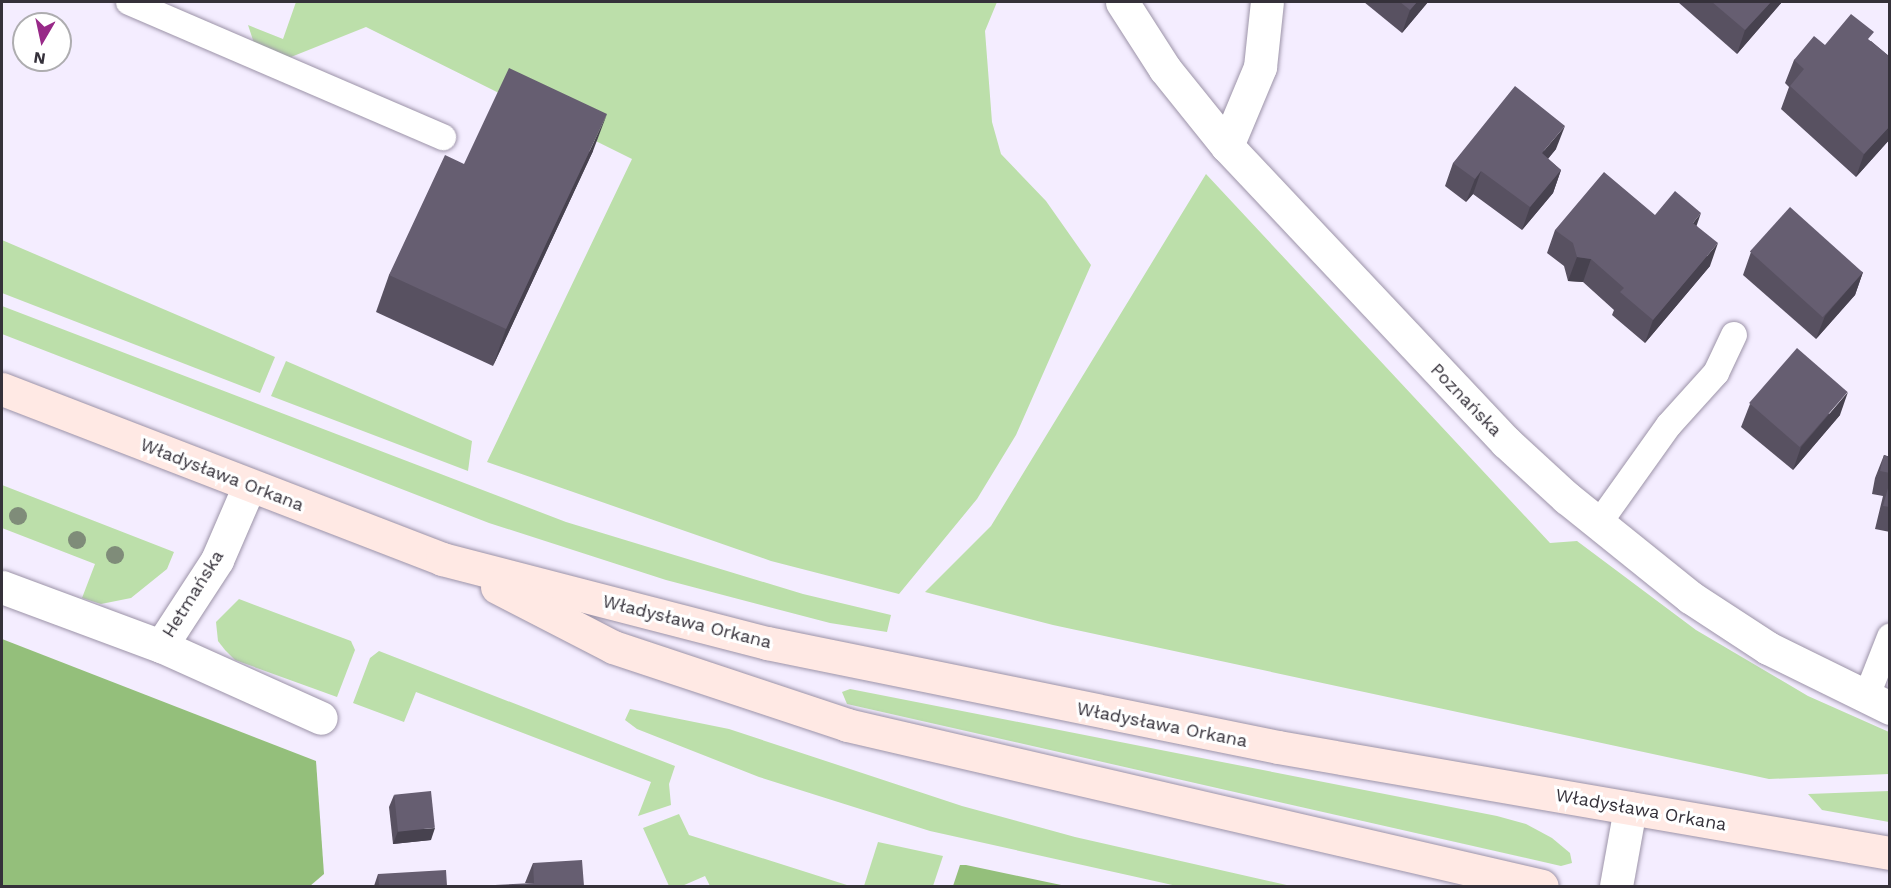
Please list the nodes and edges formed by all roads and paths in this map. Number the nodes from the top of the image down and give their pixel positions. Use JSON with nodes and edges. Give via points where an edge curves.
{"nodes":[{"id":1,"x":129,"y":2,"type":"edge"},
{"id":2,"x":1122,"y":2,"type":"edge"},
{"id":3,"x":1267,"y":2,"type":"edge"},
{"id":4,"x":443,"y":137,"type":"dead end"},
{"id":5,"x":1227,"y":146,"type":"junction"},
{"id":6,"x":1734,"y":335,"type":"dead end"},
{"id":7,"x":2,"y":389,"type":"edge"},
{"id":8,"x":249,"y":486,"type":"junction"},
{"id":9,"x":1599,"y":523,"type":"junction"},
{"id":10,"x":442,"y":559,"type":"junction"},
{"id":11,"x":2,"y":587,"type":"edge"},
{"id":12,"x":1890,"y":637,"type":"edge"},
{"id":13,"x":161,"y":646,"type":"junction"},
{"id":14,"x":1878,"y":703,"type":"edge"},
{"id":15,"x":321,"y":718,"type":"dead end"},
{"id":16,"x":1630,"y":808,"type":"junction"},
{"id":17,"x":1890,"y":853,"type":"edge"},
{"id":18,"x":1480,"y":880,"type":"edge"},
{"id":19,"x":1542,"y":886,"type":"edge"},
{"id":20,"x":1616,"y":886,"type":"edge"}],
"edges":[{"from":1,"to":4,"type":"lane"},
{"from":2,"to":5,"type":"street","name":"Poznańska","via":[[1165,69]]},
{"from":3,"to":5,"type":"street","via":[[1260,67]]},
{"from":5,"to":9,"type":"street","name":"Poznańska","via":[[1506,442]]},
{"from":6,"to":9,"type":"lane","via":[[1716,373],[1669,425]]},
{"from":7,"to":8,"type":"street","name":"Władysława Orkana"},
{"from":8,"to":10,"type":"street","name":"Władysława Orkana"},
{"from":8,"to":13,"type":"street","name":"Hetmańska","via":[[217,560]]},
{"from":9,"to":14,"type":"street","name":"Poznańska","via":[[1690,597],[1759,641]]},
{"from":10,"to":16,"type":"street","name":"Władysława Orkana","via":[[859,665],[1278,747]]},
{"from":10,"to":18,"type":"street","name":"Władysława Orkana","via":[[613,647],[762,700],[938,748]]},
{"from":11,"to":13,"type":"street","name":"Hetmańska"},
{"from":12,"to":14,"type":"lane"},
{"from":13,"to":15,"type":"street"},
{"from":16,"to":17,"type":"street","name":"Władysława Orkana"},
{"from":16,"to":20,"type":"street"},
{"from":18,"to":19,"type":"street","name":"Władysława Orkana"}]}
